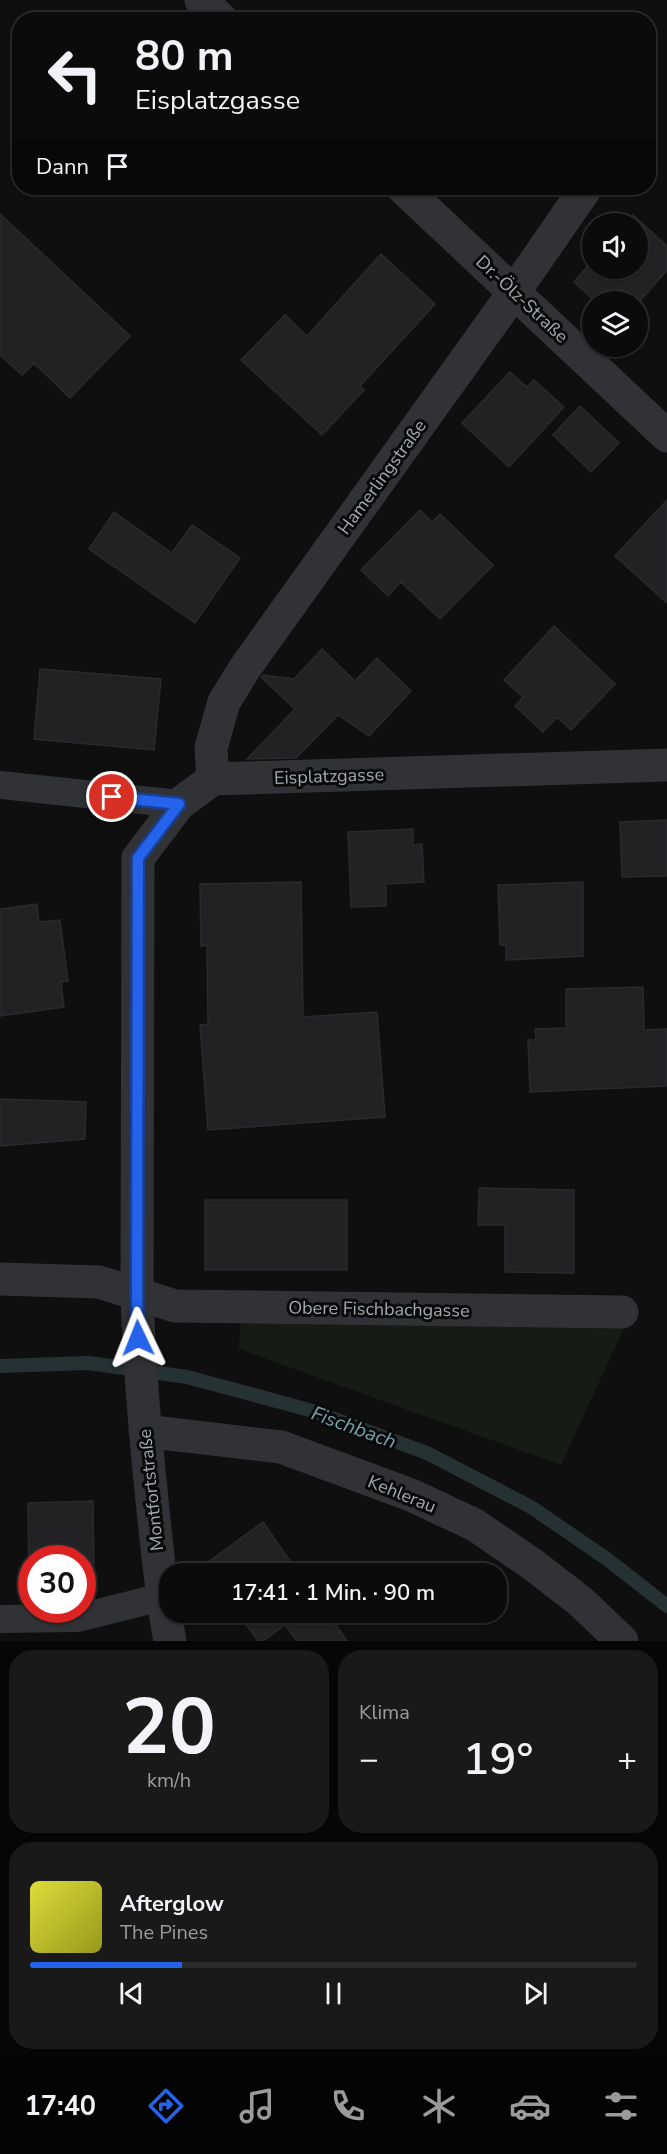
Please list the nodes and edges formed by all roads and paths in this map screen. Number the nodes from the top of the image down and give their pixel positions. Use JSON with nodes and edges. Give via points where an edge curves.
{"nodes":[{"id":1,"x":201,"y":0,"type":"edge"},
{"id":2,"x":214,"y":12,"type":"edge"},
{"id":3,"x":410,"y":195,"type":"edge"},
{"id":4,"x":581,"y":195,"type":"edge"},
{"id":5,"x":514,"y":292,"type":"junction"},
{"id":6,"x":667,"y":436,"type":"edge"},
{"id":7,"x":667,"y":765,"type":"edge"},
{"id":8,"x":213,"y":779,"type":"junction"},
{"id":9,"x":0,"y":786,"type":"edge"},
{"id":10,"x":179,"y":804,"type":"junction"},
{"id":11,"x":0,"y":1279,"type":"edge"},
{"id":12,"x":137,"y":1295,"type":"junction"},
{"id":13,"x":622,"y":1312,"type":"dead end"},
{"id":14,"x":144,"y":1422,"type":"junction"},
{"id":15,"x":159,"y":1568,"type":"edge"},
{"id":16,"x":159,"y":1598,"type":"edge"},
{"id":17,"x":0,"y":1619,"type":"edge"},
{"id":18,"x":167,"y":1623,"type":"edge"},
{"id":19,"x":170,"y":1641,"type":"edge"},
{"id":20,"x":622,"y":1641,"type":"edge"}],
"edges":[{"from":1,"to":2,"type":"street"},
{"from":3,"to":5,"type":"street","name":"Dr.-Ölz-Straße"},
{"from":4,"to":5,"type":"street","name":"Hamerlingstraße"},
{"from":5,"to":6,"type":"street","name":"Dr.-Ölz-Straße"},
{"from":5,"to":8,"type":"street","name":"Hamerlingstraße","via":[[224,702],[211,748]]},
{"from":7,"to":8,"type":"street","name":"Eisplatzgasse"},
{"from":8,"to":10,"type":"street"},
{"from":9,"to":10,"type":"lane"},
{"from":10,"to":12,"type":"street","via":[[138,858]]},
{"from":11,"to":12,"type":"street","name":"Obere Fischbachgasse","via":[[99,1282]]},
{"from":12,"to":13,"type":"street","name":"Obere Fischbachgasse","via":[[175,1306]]},
{"from":12,"to":14,"type":"street","name":"Montfortstraße"},
{"from":14,"to":15,"type":"street","name":"Montfortstraße"},
{"from":14,"to":20,"type":"street","name":"Kehlerau","via":[[281,1447],[411,1495],[475,1525],[532,1564],[580,1601]]},
{"from":16,"to":17,"type":"lane","via":[[78,1618]]},
{"from":18,"to":19,"type":"street","name":"Montfortstraße"}]}
